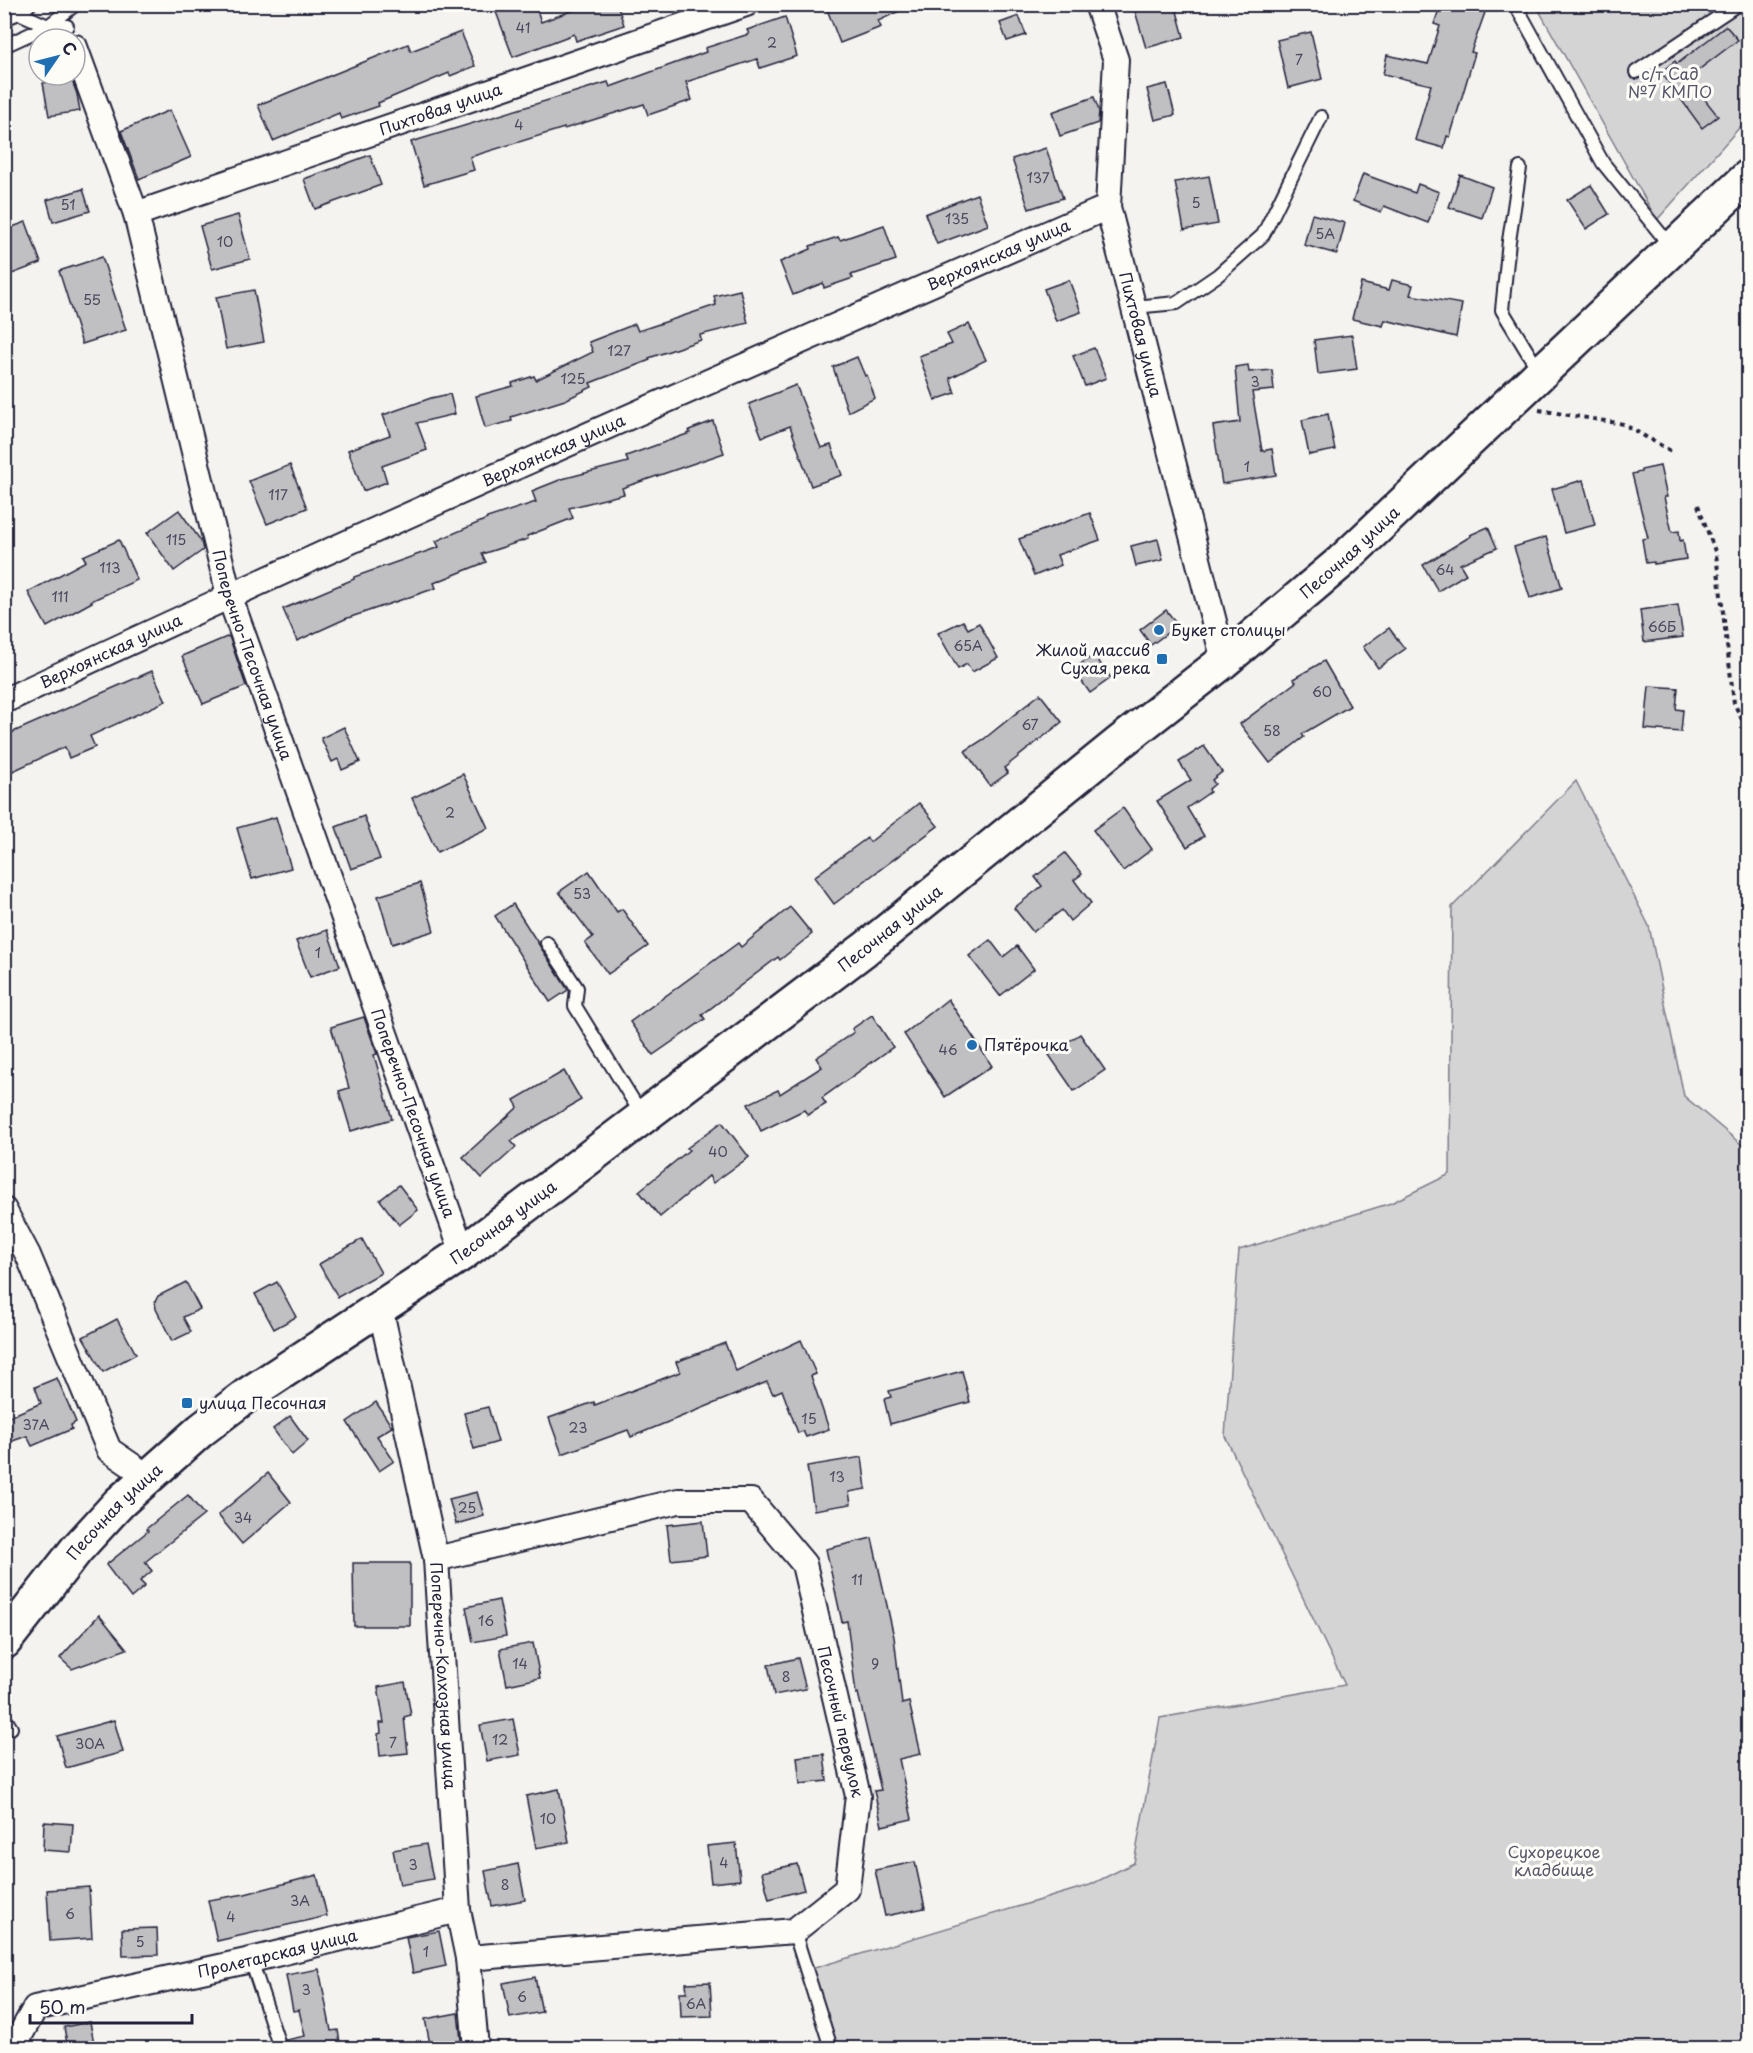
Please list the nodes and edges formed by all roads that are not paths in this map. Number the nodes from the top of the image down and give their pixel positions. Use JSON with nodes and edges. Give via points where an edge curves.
{"nodes":[{"id":1,"x":30,"y":4,"type":"edge"},
{"id":2,"x":746,"y":4,"type":"edge"},
{"id":3,"x":1097,"y":4,"type":"edge"},
{"id":4,"x":1515,"y":4,"type":"edge"},
{"id":5,"x":1738,"y":4,"type":"edge"},
{"id":6,"x":15,"y":9,"type":"edge"},
{"id":7,"x":4,"y":19,"type":"edge"},
{"id":8,"x":63,"y":27,"type":"edge"},
{"id":9,"x":27,"y":40,"type":"edge"},
{"id":10,"x":4,"y":46,"type":"edge"},
{"id":11,"x":1636,"y":72,"type":"dead end"},
{"id":12,"x":87,"y":81,"type":"edge"},
{"id":13,"x":1321,"y":117,"type":"dead end"},
{"id":14,"x":1520,"y":168,"type":"dead end"},
{"id":15,"x":1749,"y":177,"type":"edge"},
{"id":16,"x":1108,"y":207,"type":"junction"},
{"id":17,"x":136,"y":214,"type":"junction"},
{"id":18,"x":1673,"y":249,"type":"junction"},
{"id":19,"x":1134,"y":307,"type":"junction"},
{"id":20,"x":1541,"y":375,"type":"junction"},
{"id":21,"x":229,"y":595,"type":"junction"},
{"id":22,"x":1224,"y":661,"type":"junction"},
{"id":23,"x":4,"y":701,"type":"edge"},
{"id":24,"x":547,"y":943,"type":"dead end"},
{"id":25,"x":643,"y":1117,"type":"junction"},
{"id":26,"x":4,"y":1210,"type":"edge"},
{"id":27,"x":464,"y":1253,"type":"junction"},
{"id":28,"x":380,"y":1307,"type":"junction"},
{"id":29,"x":147,"y":1476,"type":"junction"},
{"id":30,"x":436,"y":1559,"type":"junction"},
{"id":31,"x":4,"y":1642,"type":"edge"},
{"id":32,"x":458,"y":1910,"type":"junction"},
{"id":33,"x":794,"y":1931,"type":"junction"},
{"id":34,"x":468,"y":1958,"type":"junction"},
{"id":35,"x":251,"y":1960,"type":"junction"},
{"id":36,"x":13,"y":2049,"type":"edge"},
{"id":37,"x":280,"y":2049,"type":"edge"},
{"id":38,"x":476,"y":2049,"type":"edge"},
{"id":39,"x":831,"y":2049,"type":"edge"}],
"edges":[{"from":1,"to":6,"type":"lane"},
{"from":2,"to":17,"type":"street","name":"Пихтовая улица"},
{"from":3,"to":16,"type":"street","name":"Пихтовая улица","via":[[1116,60]]},
{"from":4,"to":18,"type":"lane","via":[[1603,163]]},
{"from":5,"to":11,"type":"lane"},
{"from":6,"to":7,"type":"lane"},
{"from":6,"to":8,"type":"lane"},
{"from":9,"to":10,"type":"lane"},
{"from":12,"to":17,"type":"street","name":"Поперечно-Песочная улица"},
{"from":13,"to":19,"type":"lane","via":[[1263,235],[1218,275],[1177,303]]},
{"from":14,"to":20,"type":"lane","via":[[1502,310]]},
{"from":15,"to":18,"type":"main road","name":"Песочная улица"},
{"from":16,"to":19,"type":"street","name":"Пихтовая улица"},
{"from":16,"to":21,"type":"street","name":"Верхоянская улица"},
{"from":17,"to":21,"type":"street","name":"Поперечно-Песочная улица"},
{"from":18,"to":20,"type":"main road","name":"Песочная улица"},
{"from":19,"to":22,"type":"street","name":"Пихтовая улица"},
{"from":20,"to":22,"type":"main road","name":"Песочная улица","via":[[1342,561]]},
{"from":21,"to":23,"type":"street","name":"Верхоянская улица"},
{"from":21,"to":27,"type":"street","name":"Поперечно-Песочная улица"},
{"from":22,"to":25,"type":"main road","name":"Песочная улица","via":[[865,949]]},
{"from":24,"to":25,"type":"lane","via":[[577,988],[575,1006]]},
{"from":25,"to":27,"type":"main road","name":"Песочная улица"},
{"from":26,"to":29,"type":"street","via":[[28,1255],[109,1450]]},
{"from":27,"to":28,"type":"main road","name":"Песочная улица"},
{"from":28,"to":29,"type":"main road","name":"Песочная улица","via":[[247,1395]]},
{"from":28,"to":30,"type":"street","name":"Поперечно-Колхозная улица"},
{"from":29,"to":31,"type":"main road","name":"Песочная улица","via":[[76,1550]]},
{"from":30,"to":32,"type":"street","name":"Поперечно-Колхозная улица"},
{"from":30,"to":33,"type":"street","name":"Песочный переулок","via":[[678,1501],[751,1501],[804,1564],[858,1796],[847,1889]]},
{"from":32,"to":34,"type":"street","name":"Поперечно-Колхозная улица"},
{"from":32,"to":35,"type":"street","name":"Пролетарская улица"},
{"from":33,"to":34,"type":"street"},
{"from":33,"to":39,"type":"lane"},
{"from":34,"to":38,"type":"street","name":"Поперечно-Колхозная улица"},
{"from":35,"to":36,"type":"street","name":"Пролетарская улица","via":[[36,2008]]},
{"from":35,"to":37,"type":"lane"}]}
